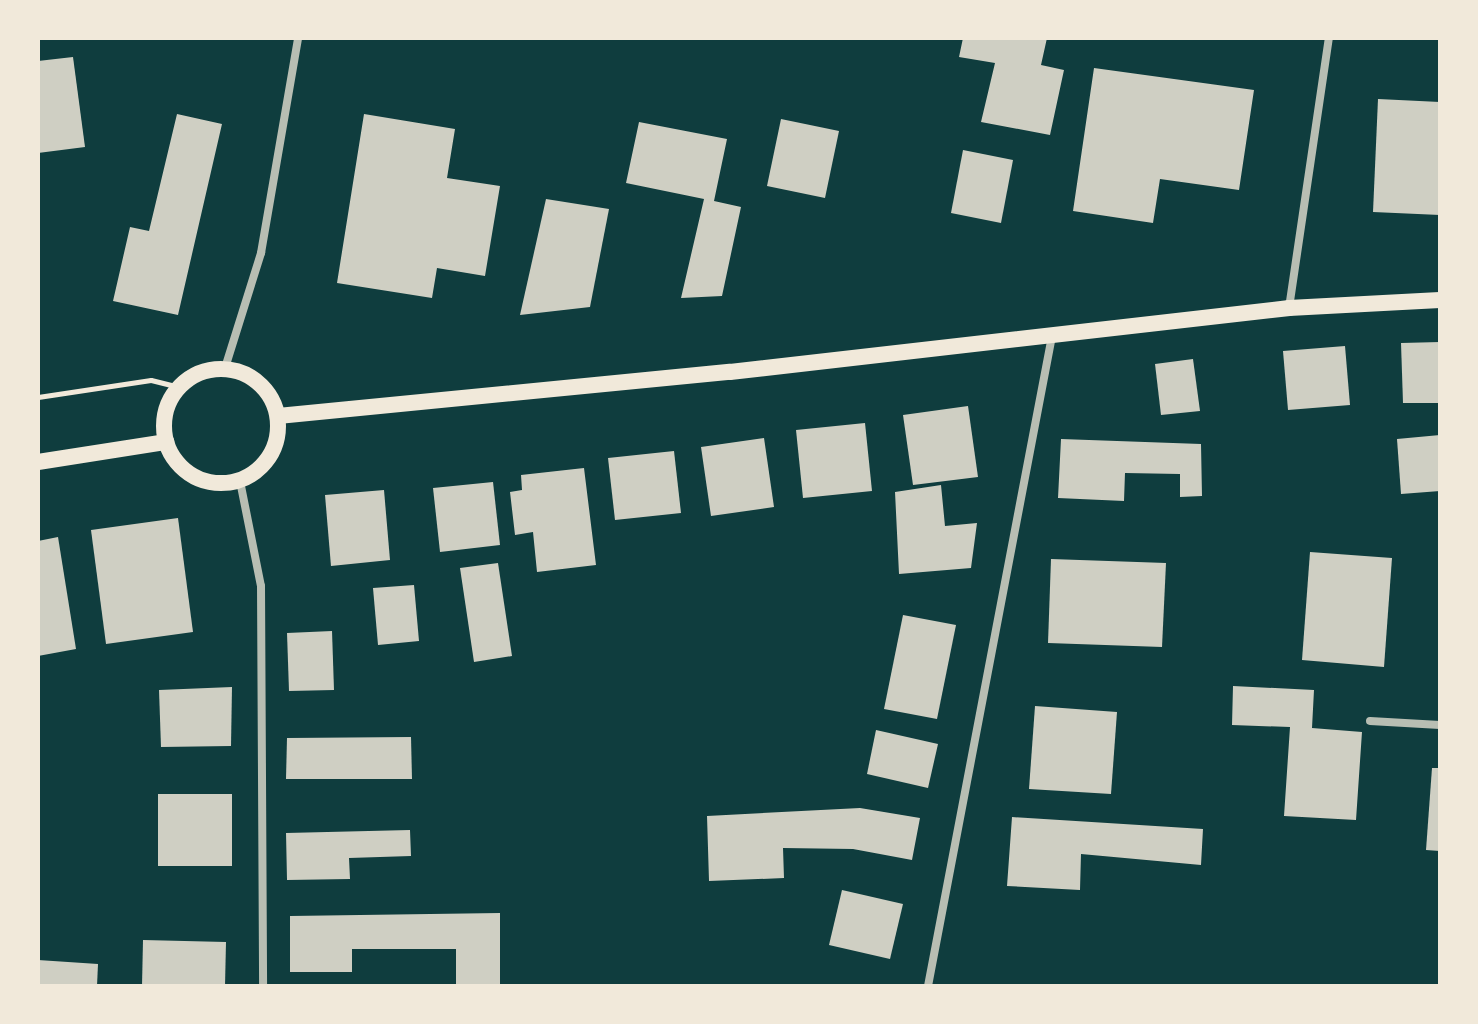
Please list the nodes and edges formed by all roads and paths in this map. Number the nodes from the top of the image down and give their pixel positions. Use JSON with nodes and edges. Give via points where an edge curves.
{"nodes":[{"id":1,"x":298,"y":38,"type":"edge"},
{"id":2,"x":1329,"y":38,"type":"edge"},
{"id":3,"x":1440,"y":300,"type":"edge"},
{"id":4,"x":1289,"y":308,"type":"junction"},
{"id":5,"x":1052,"y":336,"type":"junction"},
{"id":6,"x":225,"y":368,"type":"junction"},
{"id":7,"x":180,"y":387,"type":"junction"},
{"id":8,"x":38,"y":397,"type":"edge"},
{"id":9,"x":278,"y":416,"type":"junction"},
{"id":10,"x":166,"y":442,"type":"junction"},
{"id":11,"x":38,"y":462,"type":"edge"},
{"id":12,"x":240,"y":481,"type":"junction"},
{"id":13,"x":1370,"y":721,"type":"dead end"},
{"id":14,"x":1440,"y":725,"type":"edge"},
{"id":15,"x":263,"y":986,"type":"edge"},
{"id":16,"x":928,"y":986,"type":"edge"}],
"edges":[{"from":1,"to":6,"type":"street","via":[[261,253]]},
{"from":2,"to":4,"type":"street"},
{"from":3,"to":4,"type":"main road"},
{"from":4,"to":5,"type":"main road"},
{"from":5,"to":9,"type":"main road"},
{"from":5,"to":16,"type":"street"},
{"from":6,"to":7,"type":"main road","via":[[208,370]]},
{"from":6,"to":9,"type":"main road","via":[[260,383]]},
{"from":7,"to":8,"type":"path","via":[[151,380]]},
{"from":7,"to":10,"type":"main road","via":[[166,413]]},
{"from":9,"to":12,"type":"main road","via":[[275,448],[255,473]]},
{"from":10,"to":11,"type":"main road"},
{"from":10,"to":12,"type":"main road","via":[[174,459],[204,481]]},
{"from":12,"to":15,"type":"street","via":[[261,586]]},
{"from":13,"to":14,"type":"street"}]}
